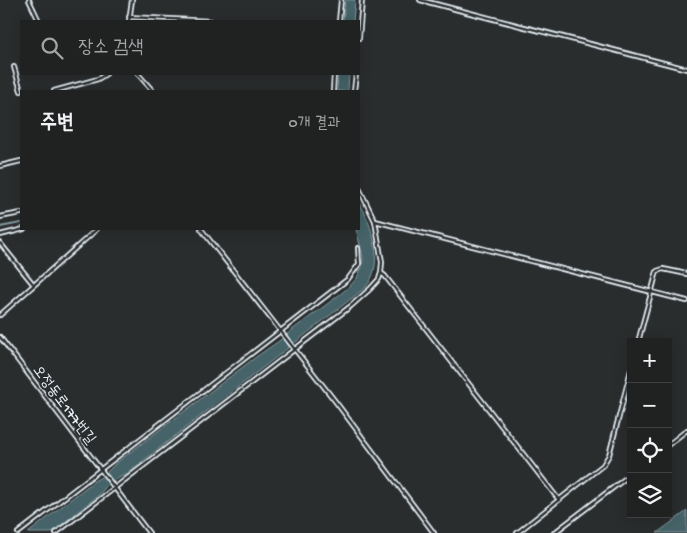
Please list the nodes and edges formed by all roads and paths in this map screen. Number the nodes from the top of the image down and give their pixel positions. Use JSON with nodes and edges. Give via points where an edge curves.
{"nodes":[{"id":1,"x":29,"y":0,"type":"edge"},
{"id":2,"x":132,"y":0,"type":"edge"},
{"id":3,"x":341,"y":0,"type":"edge"},
{"id":4,"x":362,"y":0,"type":"edge"},
{"id":5,"x":420,"y":0,"type":"edge"},
{"id":6,"x":129,"y":17,"type":"joint"},
{"id":7,"x":39,"y":20,"type":"edge"},
{"id":8,"x":190,"y":20,"type":"edge"},
{"id":9,"x":339,"y":20,"type":"edge"},
{"id":10,"x":360,"y":25,"type":"edge"},
{"id":11,"x":14,"y":67,"type":"dead end"},
{"id":12,"x":687,"y":69,"type":"edge"},
{"id":13,"x":104,"y":75,"type":"edge"},
{"id":14,"x":139,"y":75,"type":"edge"},
{"id":15,"x":144,"y":75,"type":"edge"},
{"id":16,"x":334,"y":75,"type":"edge"},
{"id":17,"x":356,"y":75,"type":"edge"},
{"id":18,"x":145,"y":81,"type":"junction"},
{"id":19,"x":21,"y":90,"type":"edge"},
{"id":20,"x":58,"y":90,"type":"edge"},
{"id":21,"x":152,"y":90,"type":"edge"},
{"id":22,"x":332,"y":90,"type":"edge"},
{"id":23,"x":354,"y":90,"type":"edge"},
{"id":24,"x":20,"y":161,"type":"edge"},
{"id":25,"x":0,"y":166,"type":"edge"},
{"id":26,"x":360,"y":190,"type":"edge"},
{"id":27,"x":20,"y":213,"type":"edge"},
{"id":28,"x":0,"y":218,"type":"edge"},
{"id":29,"x":375,"y":220,"type":"junction"},
{"id":30,"x":20,"y":230,"type":"edge"},
{"id":31,"x":96,"y":230,"type":"edge"},
{"id":32,"x":202,"y":230,"type":"edge"},
{"id":33,"x":0,"y":235,"type":"edge"},
{"id":34,"x":0,"y":243,"type":"edge"},
{"id":35,"x":358,"y":248,"type":"dead end"},
{"id":36,"x":381,"y":273,"type":"junction"},
{"id":37,"x":687,"y":274,"type":"edge"},
{"id":38,"x":34,"y":284,"type":"junction"},
{"id":39,"x":651,"y":292,"type":"junction"},
{"id":40,"x":687,"y":301,"type":"edge"},
{"id":41,"x":0,"y":315,"type":"edge"},
{"id":42,"x":281,"y":332,"type":"junction"},
{"id":43,"x":0,"y":337,"type":"edge"},
{"id":44,"x":639,"y":338,"type":"edge"},
{"id":45,"x":294,"y":348,"type":"junction"},
{"id":46,"x":628,"y":383,"type":"edge"},
{"id":47,"x":687,"y":430,"type":"edge"},
{"id":48,"x":672,"y":441,"type":"edge"},
{"id":49,"x":100,"y":469,"type":"junction"},
{"id":50,"x":627,"y":477,"type":"edge"},
{"id":51,"x":114,"y":488,"type":"junction"},
{"id":52,"x":559,"y":500,"type":"junction"},
{"id":53,"x":18,"y":533,"type":"edge"},
{"id":54,"x":56,"y":533,"type":"edge"},
{"id":55,"x":149,"y":533,"type":"edge"},
{"id":56,"x":434,"y":533,"type":"edge"},
{"id":57,"x":517,"y":533,"type":"edge"},
{"id":58,"x":554,"y":533,"type":"edge"}],
"edges":[{"from":1,"to":7,"type":"lane"},
{"from":2,"to":6,"type":"lane"},
{"from":3,"to":9,"type":"lane"},
{"from":4,"to":10,"type":"lane"},
{"from":5,"to":12,"type":"lane"},
{"from":6,"to":8,"type":"lane"},
{"from":11,"to":19,"type":"lane"},
{"from":13,"to":20,"type":"lane"},
{"from":14,"to":18,"type":"lane"},
{"from":15,"to":18,"type":"lane"},
{"from":16,"to":22,"type":"lane"},
{"from":17,"to":23,"type":"lane"},
{"from":18,"to":21,"type":"lane"},
{"from":24,"to":25,"type":"lane"},
{"from":26,"to":29,"type":"lane"},
{"from":27,"to":28,"type":"lane"},
{"from":29,"to":36,"type":"lane","via":[[382,257]]},
{"from":29,"to":39,"type":"lane"},
{"from":30,"to":33,"type":"lane"},
{"from":31,"to":38,"type":"lane"},
{"from":32,"to":42,"type":"lane"},
{"from":34,"to":38,"type":"lane"},
{"from":35,"to":42,"type":"lane","via":[[359,264],[351,276]]},
{"from":36,"to":45,"type":"lane","via":[[363,296]]},
{"from":36,"to":52,"type":"lane"},
{"from":37,"to":39,"type":"lane","via":[[660,268],[655,274]]},
{"from":38,"to":41,"type":"lane"},
{"from":39,"to":40,"type":"lane"},
{"from":39,"to":44,"type":"lane"},
{"from":42,"to":45,"type":"lane"},
{"from":42,"to":49,"type":"lane"},
{"from":43,"to":49,"type":"lane","name":"오정동로177번길"},
{"from":45,"to":51,"type":"lane"},
{"from":45,"to":56,"type":"lane"},
{"from":46,"to":52,"type":"lane","via":[[609,455],[603,465]]},
{"from":47,"to":48,"type":"lane"},
{"from":49,"to":51,"type":"lane","name":"오정동로177번길"},
{"from":49,"to":53,"type":"lane"},
{"from":50,"to":58,"type":"lane"},
{"from":51,"to":54,"type":"lane"},
{"from":51,"to":55,"type":"lane","name":"오정동로177번길"},
{"from":52,"to":57,"type":"lane"}]}
